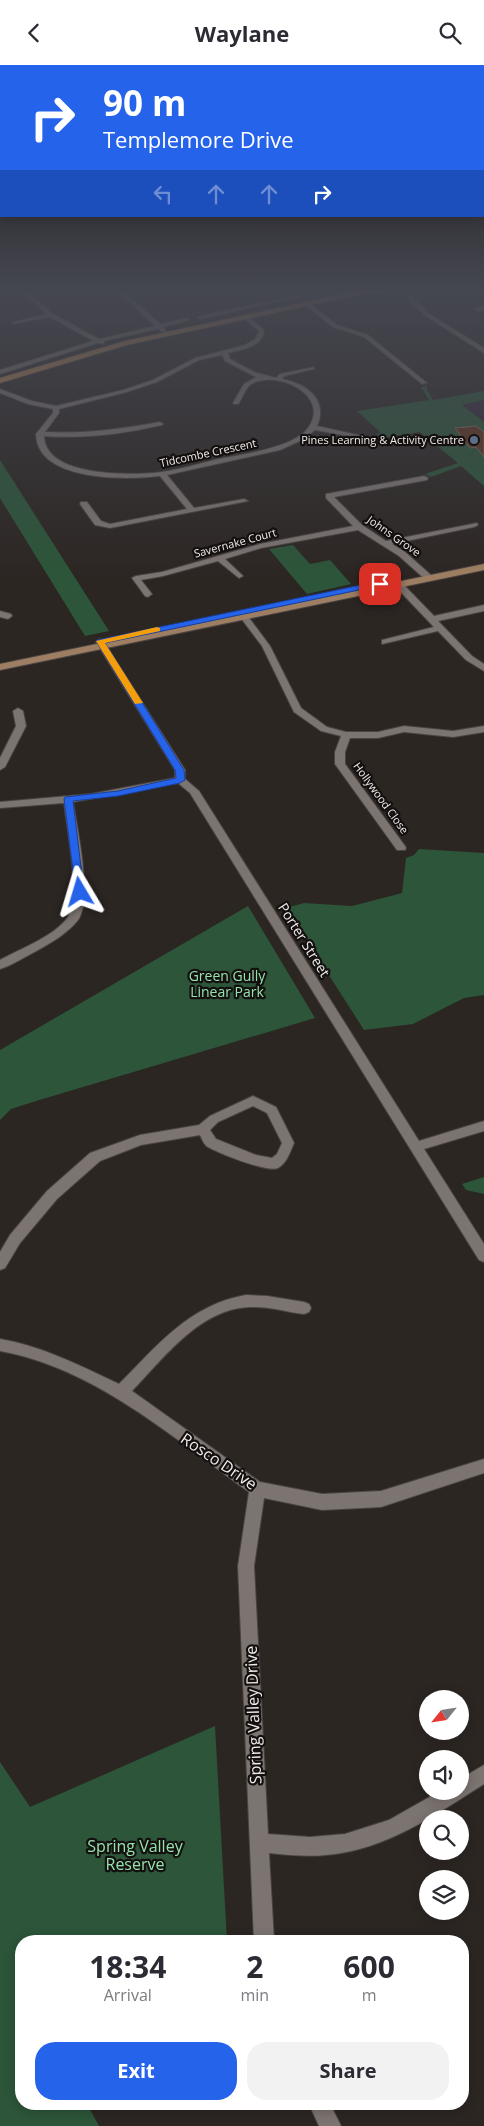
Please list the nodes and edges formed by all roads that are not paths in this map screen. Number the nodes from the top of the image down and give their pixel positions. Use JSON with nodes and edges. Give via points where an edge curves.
{"nodes":[{"id":1,"x":145,"y":384,"type":"edge"},
{"id":2,"x":248,"y":384,"type":"edge"},
{"id":3,"x":294,"y":384,"type":"edge"},
{"id":4,"x":0,"y":391,"type":"edge"},
{"id":5,"x":236,"y":403,"type":"dead end"},
{"id":6,"x":56,"y":408,"type":"junction"},
{"id":7,"x":160,"y":424,"type":"dead end"},
{"id":8,"x":312,"y":427,"type":"junction"},
{"id":9,"x":40,"y":434,"type":"junction"},
{"id":10,"x":374,"y":440,"type":"dead end"},
{"id":11,"x":161,"y":473,"type":"junction"},
{"id":12,"x":424,"y":478,"type":"dead end"},
{"id":13,"x":244,"y":501,"type":"dead end"},
{"id":14,"x":84,"y":504,"type":"dead end"},
{"id":15,"x":193,"y":511,"type":"junction"},
{"id":16,"x":474,"y":525,"type":"dead end"},
{"id":17,"x":359,"y":527,"type":"junction"},
{"id":18,"x":386,"y":543,"type":"junction"},
{"id":19,"x":220,"y":558,"type":"junction"},
{"id":20,"x":484,"y":562,"type":"edge"},
{"id":21,"x":484,"y":567,"type":"edge"},
{"id":22,"x":239,"y":576,"type":"dead end"},
{"id":23,"x":427,"y":576,"type":"junction"},
{"id":24,"x":397,"y":582,"type":"junction"},
{"id":25,"x":148,"y":594,"type":"dead end"},
{"id":26,"x":484,"y":609,"type":"edge"},
{"id":27,"x":242,"y":614,"type":"junction"},
{"id":28,"x":433,"y":619,"type":"junction"},
{"id":29,"x":441,"y":627,"type":"junction"},
{"id":30,"x":385,"y":642,"type":"dead end"},
{"id":31,"x":101,"y":643,"type":"junction"},
{"id":32,"x":0,"y":662,"type":"edge"},
{"id":33,"x":0,"y":667,"type":"edge"},
{"id":34,"x":484,"y":668,"type":"edge"},
{"id":35,"x":18,"y":711,"type":"dead end"},
{"id":36,"x":484,"y":729,"type":"edge"},
{"id":37,"x":346,"y":735,"type":"junction"},
{"id":38,"x":0,"y":767,"type":"edge"},
{"id":39,"x":180,"y":780,"type":"junction"},
{"id":40,"x":68,"y":799,"type":"junction"},
{"id":41,"x":0,"y":805,"type":"edge"},
{"id":42,"x":401,"y":848,"type":"dead end"},
{"id":43,"x":0,"y":965,"type":"edge"},
{"id":44,"x":484,"y":1126,"type":"edge"},
{"id":45,"x":203,"y":1129,"type":"junction"},
{"id":46,"x":416,"y":1147,"type":"junction"},
{"id":47,"x":484,"y":1256,"type":"edge"},
{"id":48,"x":0,"y":1264,"type":"edge"},
{"id":49,"x":304,"y":1308,"type":"dead end"},
{"id":50,"x":0,"y":1345,"type":"edge"},
{"id":51,"x":121,"y":1392,"type":"junction"},
{"id":52,"x":484,"y":1466,"type":"edge"},
{"id":53,"x":257,"y":1489,"type":"junction"},
{"id":54,"x":484,"y":1774,"type":"edge"},
{"id":55,"x":469,"y":1784,"type":"edge"},
{"id":56,"x":444,"y":1800,"type":"edge"},
{"id":57,"x":258,"y":1843,"type":"junction"},
{"id":58,"x":264,"y":1935,"type":"edge"},
{"id":59,"x":322,"y":2110,"type":"edge"},
{"id":60,"x":330,"y":2126,"type":"edge"}],
"edges":[{"from":1,"to":6,"type":"street"},
{"from":2,"to":5,"type":"street"},
{"from":3,"to":8,"type":"street","via":[[308,391],[316,401],[317,416]]},
{"from":4,"to":6,"type":"street","via":[[30,403]]},
{"from":6,"to":9,"type":"street","via":[[56,413]]},
{"from":7,"to":9,"type":"street","via":[[100,435]]},
{"from":8,"to":10,"type":"street"},
{"from":8,"to":11,"type":"street","name":"Tidcombe Crescent","via":[[287,445]]},
{"from":9,"to":11,"type":"street","name":"Tidcombe Crescent","via":[[41,447],[56,462],[81,471],[115,476]]},
{"from":11,"to":15,"type":"street"},
{"from":12,"to":17,"type":"street","name":"Johns Grove","via":[[329,496]]},
{"from":13,"to":15,"type":"street"},
{"from":14,"to":15,"type":"street","via":[[98,523],[110,526]]},
{"from":16,"to":18,"type":"street"},
{"from":17,"to":18,"type":"street","name":"Johns Grove"},
{"from":17,"to":19,"type":"street","name":"Savernake Court","via":[[260,546]]},
{"from":18,"to":23,"type":"street","name":"Johns Grove"},
{"from":19,"to":22,"type":"street"},
{"from":19,"to":25,"type":"street","name":"Savernake Court","via":[[136,578]]},
{"from":20,"to":23,"type":"main road"},
{"from":21,"to":23,"type":"main road"},
{"from":23,"to":24,"type":"main road"},
{"from":24,"to":27,"type":"main road"},
{"from":24,"to":28,"type":"street"},
{"from":26,"to":28,"type":"street"},
{"from":27,"to":31,"type":"main road"},
{"from":27,"to":37,"type":"street","via":[[266,646],[297,710],[324,729]]},
{"from":28,"to":29,"type":"street"},
{"from":29,"to":30,"type":"street"},
{"from":29,"to":34,"type":"street","via":[[469,658]]},
{"from":31,"to":32,"type":"main road"},
{"from":31,"to":33,"type":"main road"},
{"from":31,"to":39,"type":"street","name":"Porter Street","via":[[180,770]]},
{"from":35,"to":38,"type":"street","via":[[21,726]]},
{"from":36,"to":37,"type":"street","via":[[453,734],[404,729],[378,735]]},
{"from":37,"to":42,"type":"street","name":"Hollywood Close","via":[[340,764]]},
{"from":39,"to":40,"type":"street"},
{"from":39,"to":46,"type":"street","name":"Porter Street","via":[[194,791]]},
{"from":40,"to":41,"type":"street"},
{"from":40,"to":43,"type":"street","via":[[80,892],[74,917],[56,933]]},
{"from":44,"to":46,"type":"street"},
{"from":45,"to":45,"type":"street","via":[[214,1119],[253,1101],[272,1110],[288,1143],[282,1157],[274,1164],[254,1160],[211,1143]]},
{"from":45,"to":48,"type":"street","via":[[140,1140],[94,1157],[52,1195]]},
{"from":46,"to":47,"type":"street","name":"Porter Street"},
{"from":49,"to":51,"type":"street","via":[[247,1301],[211,1310],[195,1320]]},
{"from":50,"to":51,"type":"street","name":"Rosco Drive","via":[[68,1367]]},
{"from":51,"to":53,"type":"street","name":"Rosco Drive"},
{"from":52,"to":53,"type":"street","name":"Rosco Drive","via":[[381,1499],[322,1502]]},
{"from":53,"to":57,"type":"street","name":"Spring Valley Drive","via":[[246,1566]]},
{"from":54,"to":55,"type":"street"},
{"from":56,"to":57,"type":"street","via":[[416,1818],[367,1839],[327,1846]]},
{"from":57,"to":58,"type":"street","name":"Spring Valley Drive"},
{"from":59,"to":60,"type":"street"}]}
